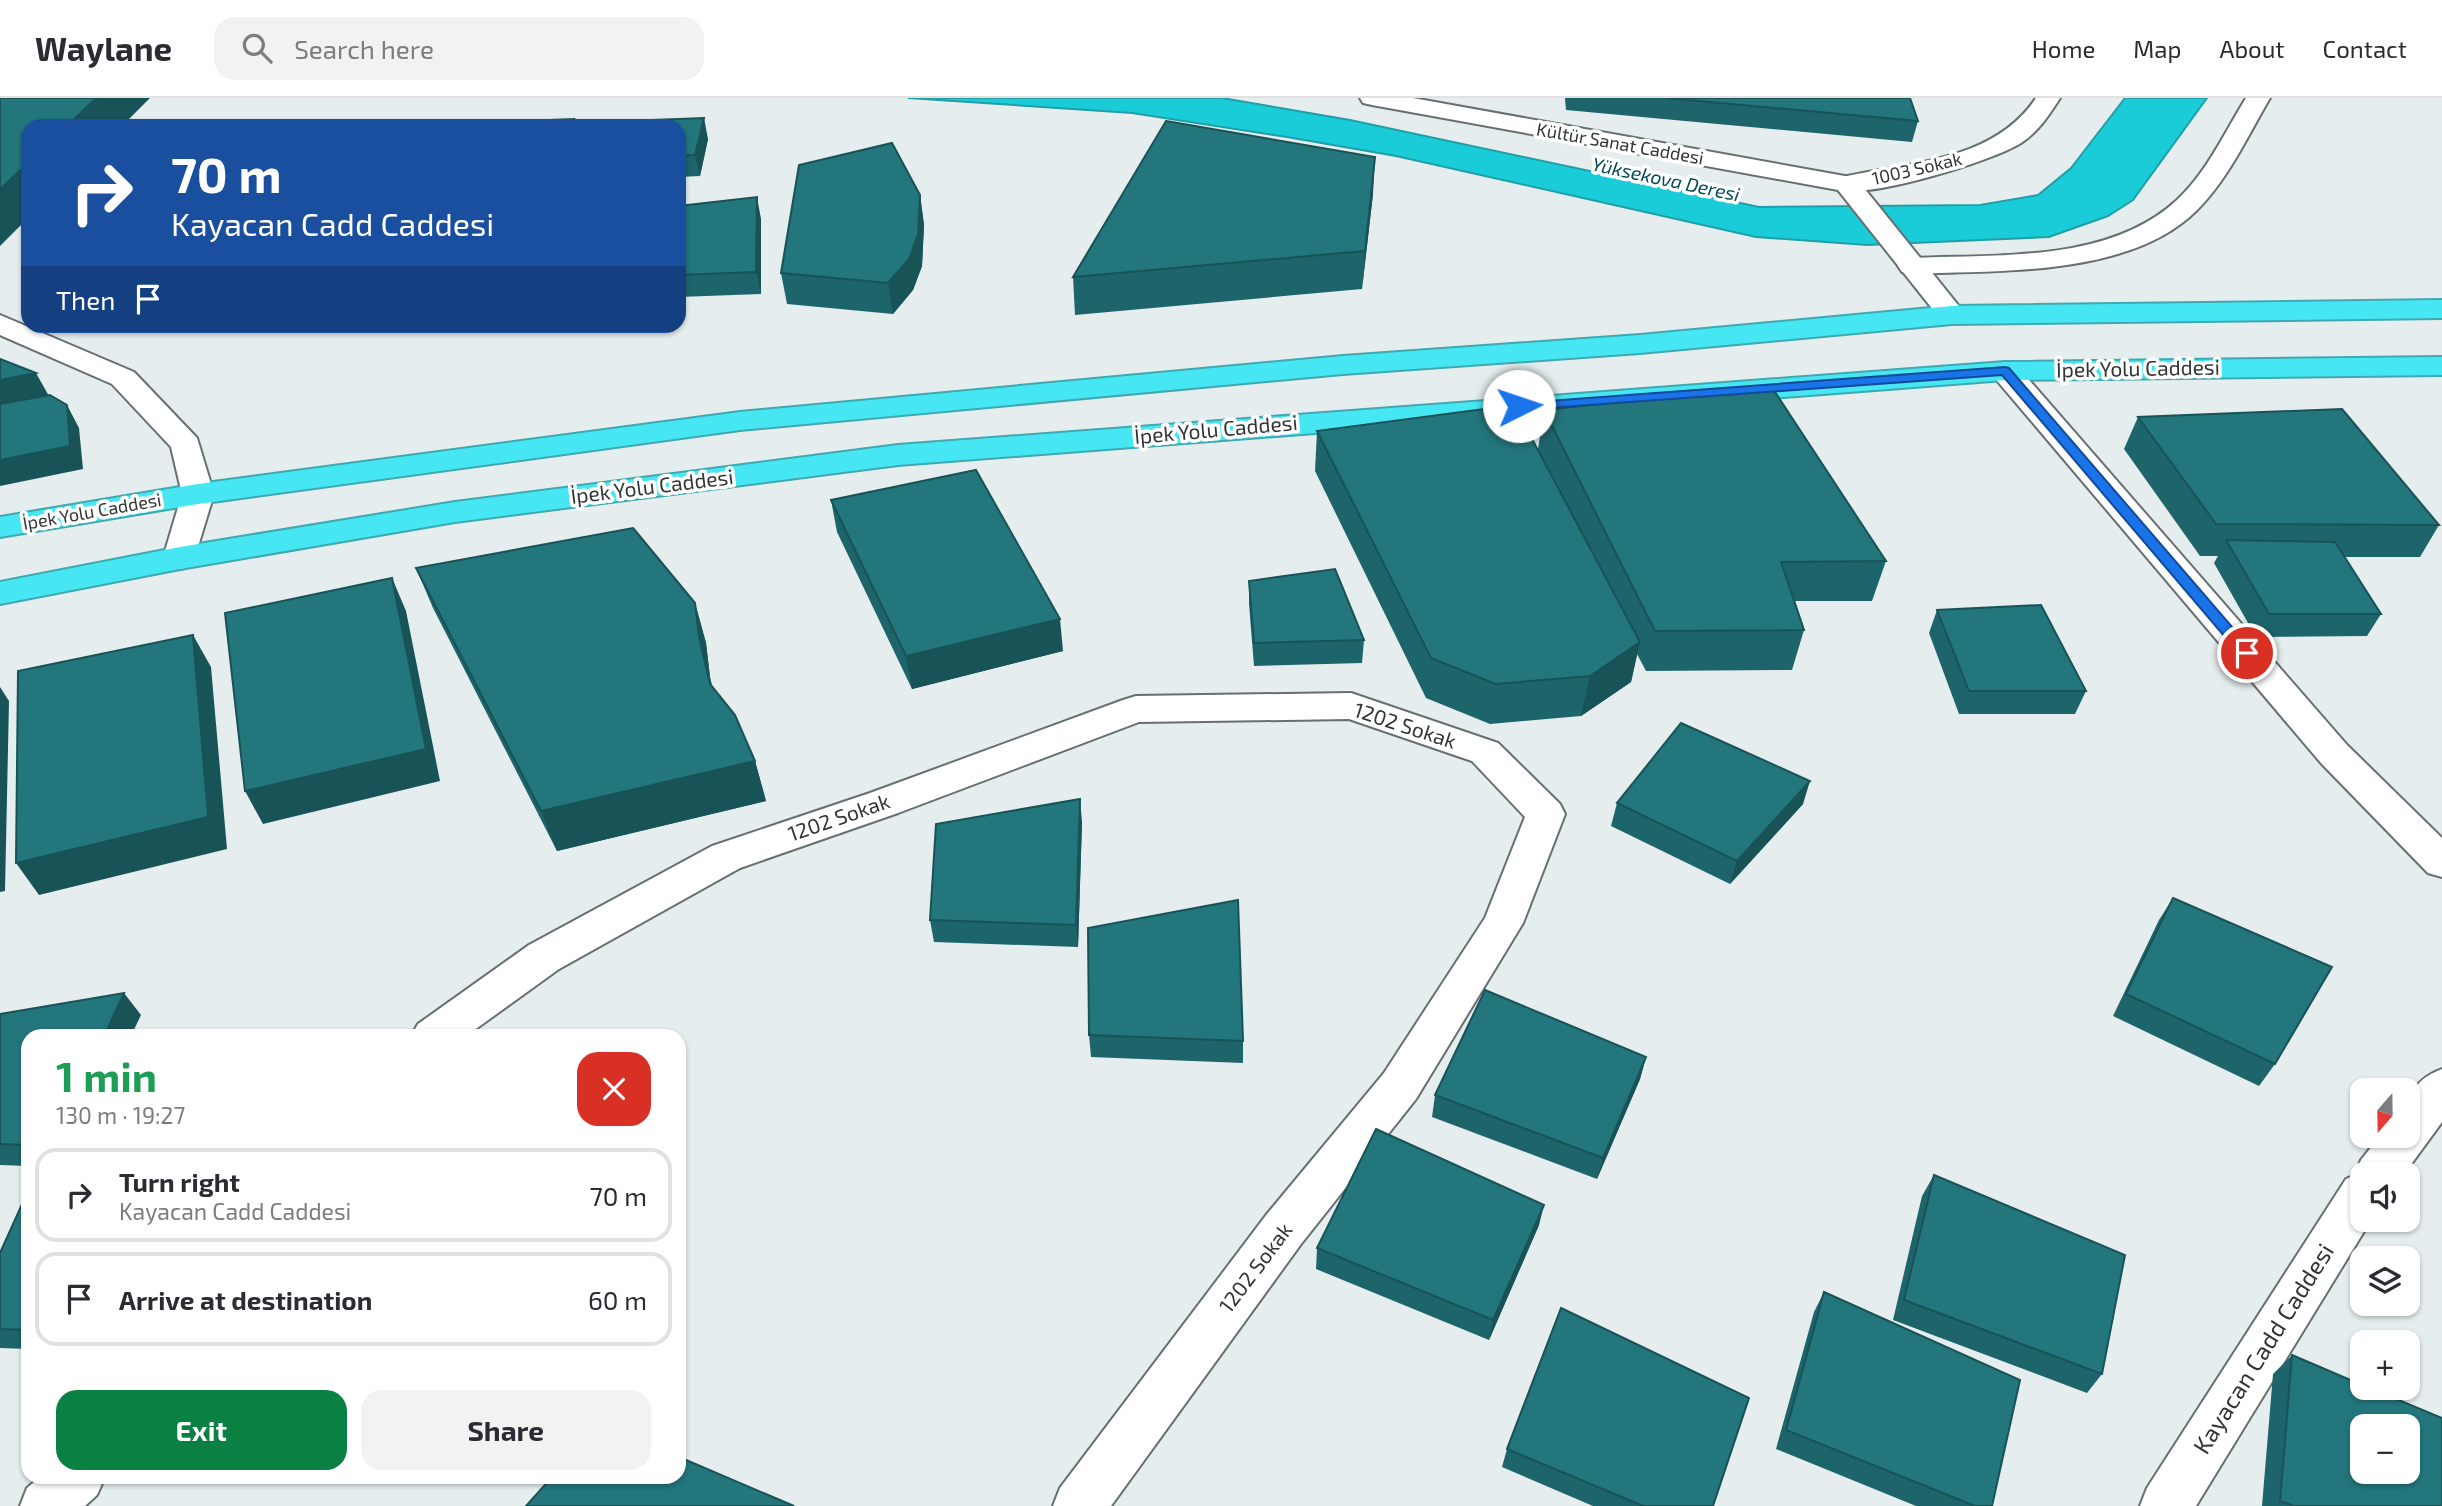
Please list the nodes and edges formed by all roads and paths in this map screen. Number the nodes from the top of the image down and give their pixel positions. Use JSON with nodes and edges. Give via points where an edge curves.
{"nodes":[{"id":1,"x":1372,"y":98,"type":"edge"},
{"id":2,"x":2048,"y":98,"type":"edge"},
{"id":3,"x":2258,"y":98,"type":"edge"},
{"id":4,"x":1855,"y":192,"type":"junction"},
{"id":5,"x":1906,"y":259,"type":"junction"},
{"id":6,"x":2442,"y":309,"type":"edge"},
{"id":7,"x":1952,"y":315,"type":"junction"},
{"id":8,"x":0,"y":324,"type":"edge"},
{"id":9,"x":2442,"y":366,"type":"edge"},
{"id":10,"x":2005,"y":371,"type":"junction"},
{"id":11,"x":198,"y":494,"type":"junction"},
{"id":12,"x":0,"y":527,"type":"edge"},
{"id":13,"x":180,"y":558,"type":"junction"},
{"id":14,"x":0,"y":593,"type":"edge"},
{"id":15,"x":2442,"y":862,"type":"edge"},
{"id":16,"x":443,"y":1029,"type":"edge"},
{"id":17,"x":2442,"y":1088,"type":"edge"},
{"id":18,"x":2420,"y":1117,"type":"edge"},
{"id":19,"x":2350,"y":1212,"type":"edge"},
{"id":20,"x":71,"y":1484,"type":"edge"},
{"id":21,"x":46,"y":1506,"type":"edge"},
{"id":22,"x":1079,"y":1506,"type":"edge"},
{"id":23,"x":2166,"y":1506,"type":"edge"}],
"edges":[{"from":1,"to":4,"type":"street","name":"Kültür Sanat Caddesi"},
{"from":2,"to":4,"type":"street","name":"1003 Sokak","via":[[2025,127],[1989,148]]},
{"from":3,"to":5,"type":"street","via":[[2198,192],[2151,230],[2106,247],[2063,256]]},
{"from":4,"to":5,"type":"street"},
{"from":5,"to":7,"type":"street"},
{"from":6,"to":7,"type":"highway","name":"İpek Yolu Caddesi"},
{"from":7,"to":11,"type":"highway","name":"İpek Yolu Caddesi","via":[[740,421]]},
{"from":8,"to":11,"type":"street","via":[[123,378],[186,445]]},
{"from":9,"to":10,"type":"highway","name":"İpek Yolu Caddesi"},
{"from":10,"to":13,"type":"highway","name":"İpek Yolu Caddesi","via":[[898,455],[455,512]]},
{"from":10,"to":15,"type":"street","via":[[2334,754]]},
{"from":11,"to":12,"type":"highway","name":"İpek Yolu Caddesi"},
{"from":11,"to":13,"type":"street"},
{"from":13,"to":14,"type":"highway","name":"İpek Yolu Caddesi"},
{"from":16,"to":22,"type":"street","name":"1202 Sokak","via":[[544,957],[726,857],[1136,709],[1351,706],[1485,752],[1546,814],[1503,923],[1400,1086],[1284,1229]]},
{"from":17,"to":18,"type":"street"},
{"from":19,"to":23,"type":"street","name":"Kayacan Cadd Caddesi"},
{"from":20,"to":21,"type":"street"}]}
